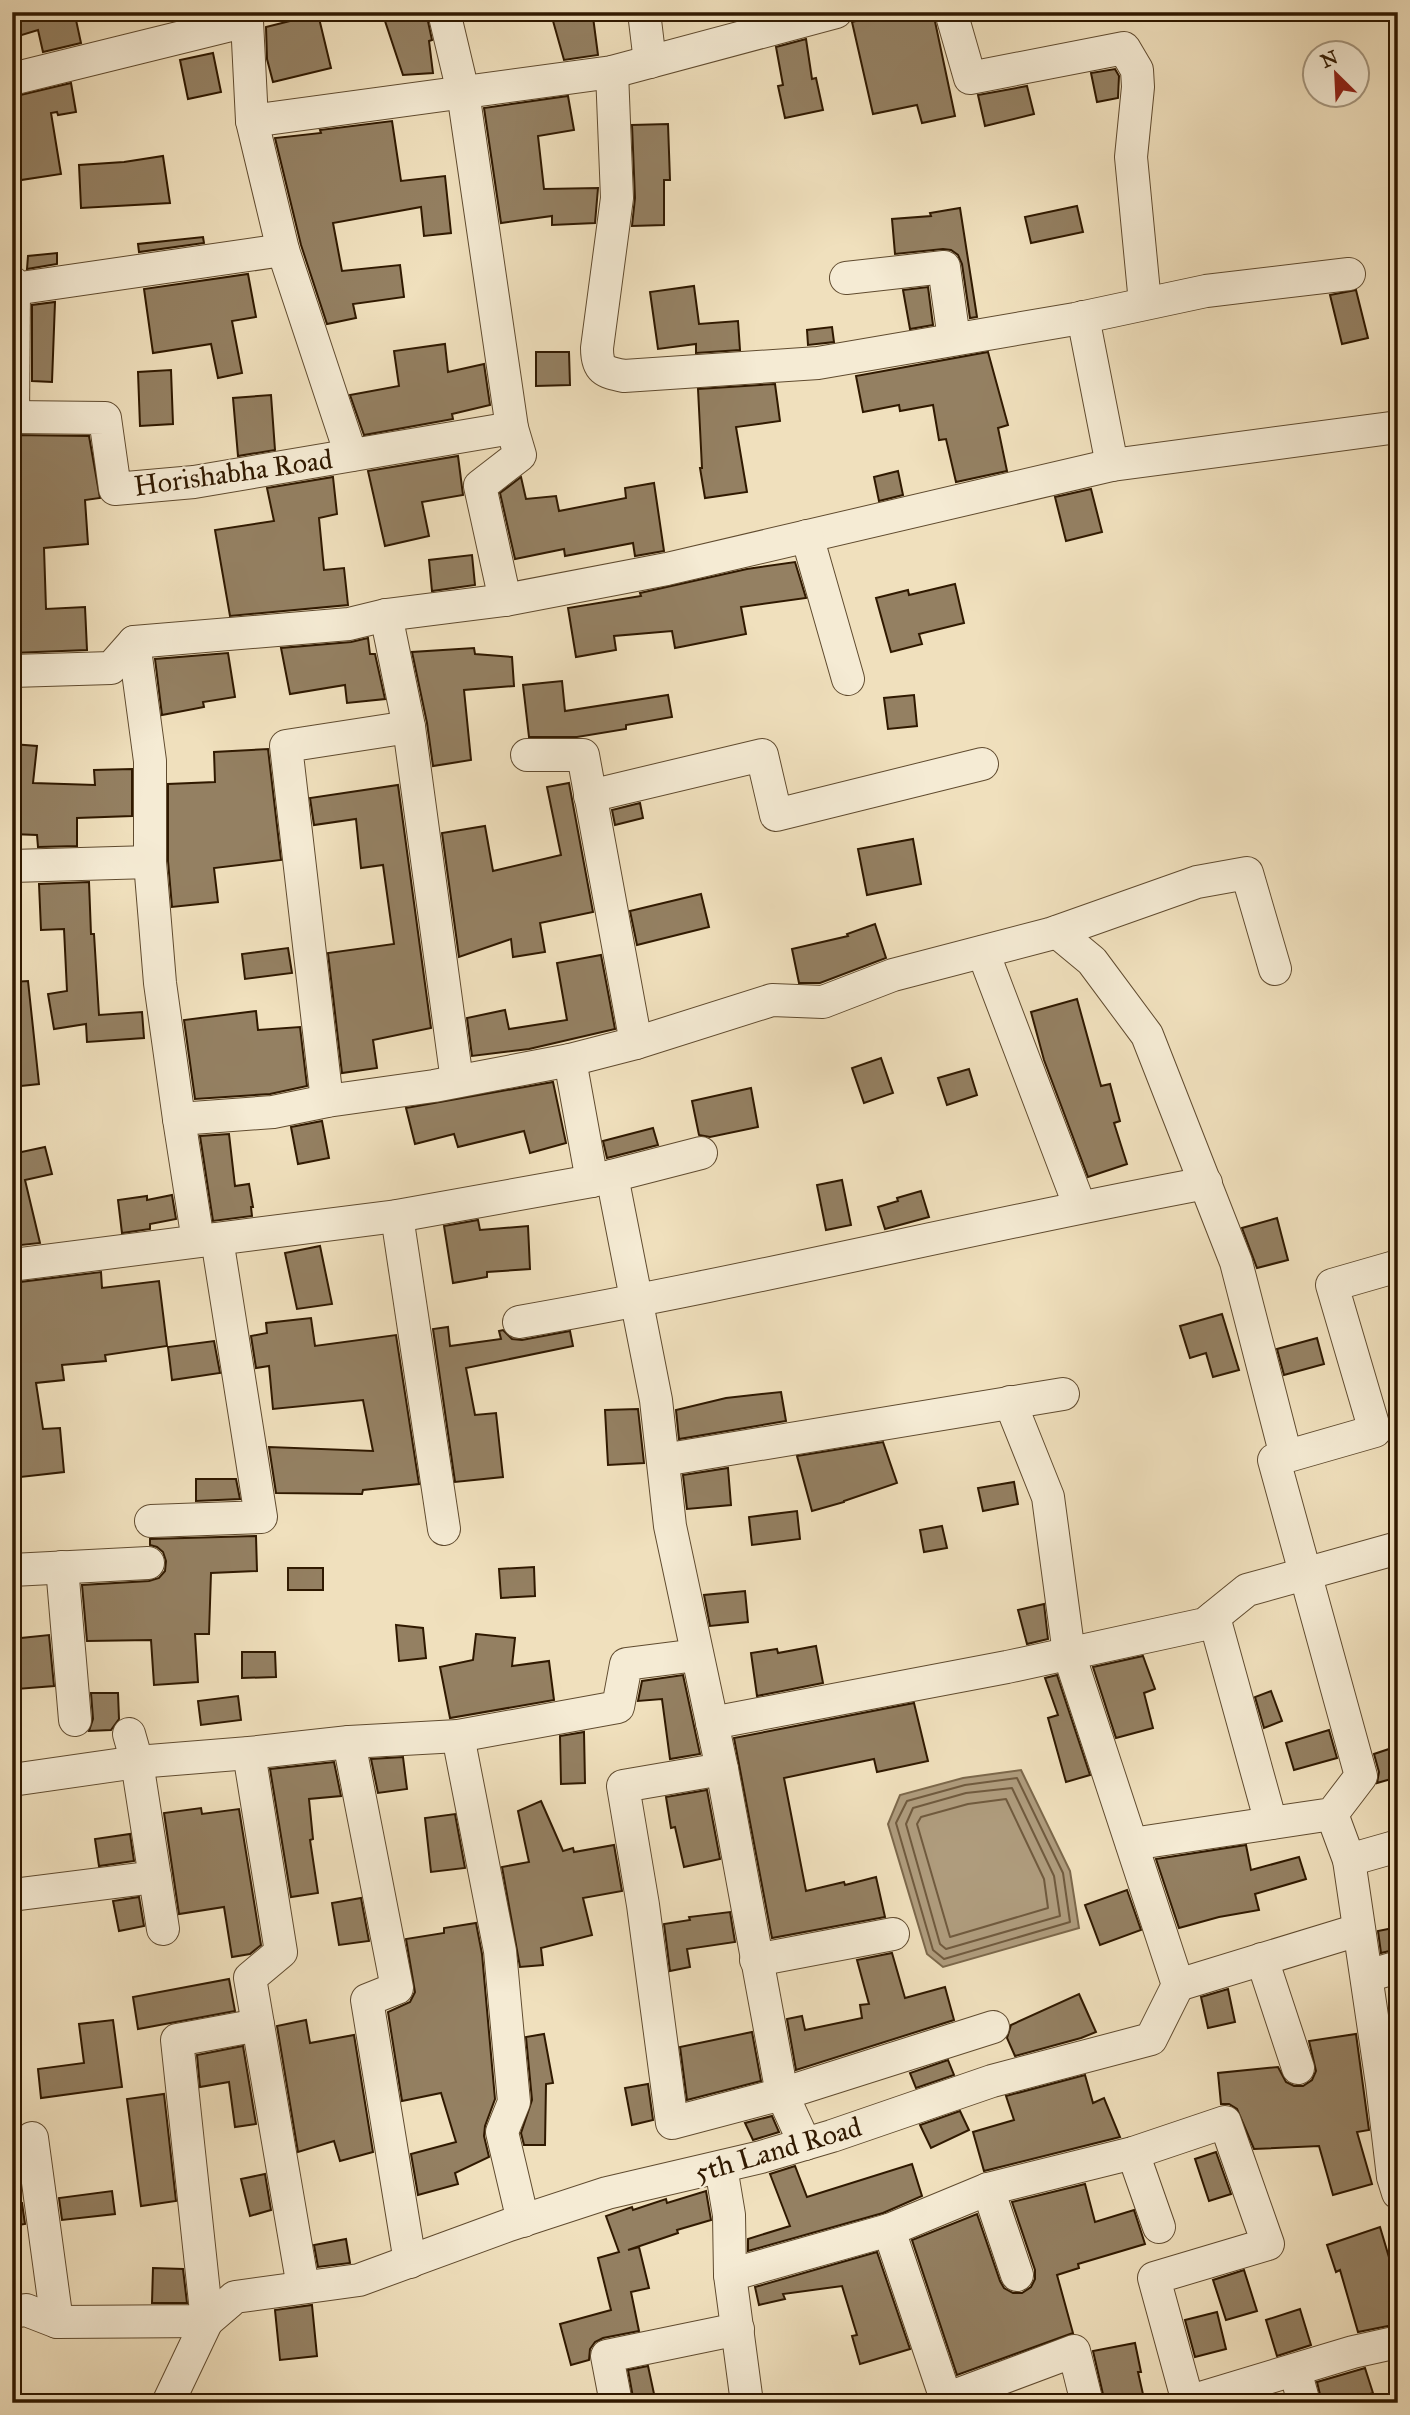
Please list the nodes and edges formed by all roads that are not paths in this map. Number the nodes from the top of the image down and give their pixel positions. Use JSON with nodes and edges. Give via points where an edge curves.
{"nodes":[{"id":1,"x":444,"y":12,"type":"edge"},
{"id":2,"x":644,"y":12,"type":"edge"},
{"id":3,"x":836,"y":12,"type":"edge"},
{"id":4,"x":951,"y":12,"type":"edge"},
{"id":5,"x":245,"y":17,"type":"edge"},
{"id":6,"x":650,"y":62,"type":"junction"},
{"id":7,"x":612,"y":72,"type":"junction"},
{"id":8,"x":12,"y":79,"type":"edge"},
{"id":9,"x":463,"y":92,"type":"junction"},
{"id":10,"x":252,"y":121,"type":"junction"},
{"id":11,"x":283,"y":250,"type":"junction"},
{"id":12,"x":1349,"y":274,"type":"dead end"},
{"id":13,"x":846,"y":278,"type":"dead end"},
{"id":14,"x":13,"y":286,"type":"edge"},
{"id":15,"x":1145,"y":303,"type":"junction"},
{"id":16,"x":1083,"y":317,"type":"junction"},
{"id":17,"x":954,"y":340,"type":"junction"},
{"id":18,"x":13,"y":417,"type":"edge"},
{"id":19,"x":1398,"y":427,"type":"edge"},
{"id":20,"x":512,"y":428,"type":"junction"},
{"id":21,"x":351,"y":455,"type":"junction"},
{"id":22,"x":1112,"y":465,"type":"junction"},
{"id":23,"x":807,"y":536,"type":"junction"},
{"id":24,"x":505,"y":600,"type":"junction"},
{"id":25,"x":386,"y":615,"type":"junction"},
{"id":26,"x":134,"y":642,"type":"junction"},
{"id":27,"x":12,"y":671,"type":"edge"},
{"id":28,"x":848,"y":678,"type":"dead end"},
{"id":29,"x":409,"y":727,"type":"junction"},
{"id":30,"x":527,"y":755,"type":"dead end"},
{"id":31,"x":982,"y":764,"type":"dead end"},
{"id":32,"x":590,"y":796,"type":"junction"},
{"id":33,"x":150,"y":862,"type":"junction"},
{"id":34,"x":12,"y":866,"type":"edge"},
{"id":35,"x":1057,"y":932,"type":"junction"},
{"id":36,"x":983,"y":952,"type":"junction"},
{"id":37,"x":1275,"y":969,"type":"dead end"},
{"id":38,"x":636,"y":1043,"type":"junction"},
{"id":39,"x":570,"y":1060,"type":"junction"},
{"id":40,"x":457,"y":1082,"type":"junction"},
{"id":41,"x":327,"y":1101,"type":"junction"},
{"id":42,"x":179,"y":1119,"type":"junction"},
{"id":43,"x":701,"y":1153,"type":"dead end"},
{"id":44,"x":602,"y":1179,"type":"junction"},
{"id":45,"x":1206,"y":1183,"type":"junction"},
{"id":46,"x":1080,"y":1207,"type":"junction"},
{"id":47,"x":397,"y":1216,"type":"junction"},
{"id":48,"x":208,"y":1240,"type":"junction"},
{"id":49,"x":12,"y":1265,"type":"edge"},
{"id":50,"x":1398,"y":1266,"type":"edge"},
{"id":51,"x":637,"y":1301,"type":"junction"},
{"id":52,"x":519,"y":1322,"type":"dead end"},
{"id":53,"x":1063,"y":1394,"type":"dead end"},
{"id":54,"x":1010,"y":1402,"type":"junction"},
{"id":55,"x":1286,"y":1456,"type":"junction"},
{"id":56,"x":663,"y":1460,"type":"junction"},
{"id":57,"x":152,"y":1521,"type":"dead end"},
{"id":58,"x":443,"y":1529,"type":"dead end"},
{"id":59,"x":1398,"y":1548,"type":"edge"},
{"id":60,"x":148,"y":1563,"type":"dead end"},
{"id":61,"x":62,"y":1567,"type":"junction"},
{"id":62,"x":12,"y":1570,"type":"edge"},
{"id":63,"x":1305,"y":1574,"type":"junction"},
{"id":64,"x":1214,"y":1618,"type":"junction"},
{"id":65,"x":1069,"y":1654,"type":"junction"},
{"id":66,"x":697,"y":1655,"type":"junction"},
{"id":67,"x":75,"y":1720,"type":"dead end"},
{"id":68,"x":712,"y":1723,"type":"junction"},
{"id":69,"x":458,"y":1735,"type":"junction"},
{"id":70,"x":349,"y":1742,"type":"junction"},
{"id":71,"x":133,"y":1748,"type":"junction"},
{"id":72,"x":249,"y":1754,"type":"junction"},
{"id":73,"x":722,"y":1769,"type":"junction"},
{"id":74,"x":12,"y":1780,"type":"edge"},
{"id":75,"x":1332,"y":1814,"type":"junction"},
{"id":76,"x":1271,"y":1823,"type":"junction"},
{"id":77,"x":1132,"y":1844,"type":"junction"},
{"id":78,"x":1398,"y":1846,"type":"edge"},
{"id":79,"x":1349,"y":1860,"type":"junction"},
{"id":80,"x":155,"y":1877,"type":"junction"},
{"id":81,"x":12,"y":1895,"type":"edge"},
{"id":82,"x":163,"y":1929,"type":"dead end"},
{"id":83,"x":1358,"y":1930,"type":"junction"},
{"id":84,"x":893,"y":1934,"type":"dead end"},
{"id":85,"x":1262,"y":1959,"type":"junction"},
{"id":86,"x":756,"y":1960,"type":"junction"},
{"id":87,"x":1398,"y":1967,"type":"edge"},
{"id":88,"x":1367,"y":1976,"type":"junction"},
{"id":89,"x":1178,"y":1985,"type":"junction"},
{"id":90,"x":258,"y":2025,"type":"junction"},
{"id":91,"x":993,"y":2027,"type":"dead end"},
{"id":92,"x":1298,"y":2068,"type":"dead end"},
{"id":93,"x":1390,"y":2082,"type":"edge"},
{"id":94,"x":782,"y":2094,"type":"junction"},
{"id":95,"x":32,"y":2138,"type":"dead end"},
{"id":96,"x":805,"y":2144,"type":"junction"},
{"id":97,"x":1133,"y":2153,"type":"junction"},
{"id":98,"x":721,"y":2167,"type":"junction"},
{"id":99,"x":988,"y":2189,"type":"junction"},
{"id":100,"x":1398,"y":2193,"type":"edge"},
{"id":101,"x":523,"y":2221,"type":"junction"},
{"id":102,"x":1159,"y":2227,"type":"dead end"},
{"id":103,"x":889,"y":2230,"type":"junction"},
{"id":104,"x":410,"y":2262,"type":"junction"},
{"id":105,"x":730,"y":2275,"type":"junction"},
{"id":106,"x":1017,"y":2275,"type":"dead end"},
{"id":107,"x":303,"y":2287,"type":"junction"},
{"id":108,"x":12,"y":2312,"type":"edge"},
{"id":109,"x":206,"y":2321,"type":"junction"},
{"id":110,"x":57,"y":2322,"type":"junction"},
{"id":111,"x":738,"y":2329,"type":"junction"},
{"id":112,"x":1398,"y":2342,"type":"edge"},
{"id":113,"x":1295,"y":2370,"type":"junction"},
{"id":114,"x":1186,"y":2402,"type":"edge"},
{"id":115,"x":167,"y":2403,"type":"edge"},
{"id":116,"x":616,"y":2403,"type":"edge"},
{"id":117,"x":747,"y":2403,"type":"edge"},
{"id":118,"x":1087,"y":2403,"type":"edge"},
{"id":119,"x":1304,"y":2403,"type":"edge"}],
"edges":[{"from":1,"to":9,"type":"street"},
{"from":2,"to":6,"type":"street"},
{"from":3,"to":6,"type":"street"},
{"from":4,"to":15,"type":"street","via":[[970,78],[1124,48],[1136,69],[1138,87],[1131,157]]},
{"from":5,"to":8,"type":"street"},
{"from":5,"to":10,"type":"street"},
{"from":6,"to":7,"type":"street"},
{"from":7,"to":9,"type":"street"},
{"from":7,"to":17,"type":"street","via":[[617,198],[597,348],[597,361],[606,372],[624,376],[818,363]]},
{"from":9,"to":10,"type":"street"},
{"from":9,"to":20,"type":"street"},
{"from":10,"to":11,"type":"street"},
{"from":11,"to":14,"type":"street"},
{"from":11,"to":21,"type":"street"},
{"from":12,"to":15,"type":"street"},
{"from":13,"to":17,"type":"street","via":[[944,267]]},
{"from":14,"to":18,"type":"street"},
{"from":15,"to":16,"type":"street"},
{"from":16,"to":17,"type":"street"},
{"from":16,"to":22,"type":"street"},
{"from":18,"to":21,"type":"street","name":"Horishabha Road","via":[[105,418],[116,489],[194,482]]},
{"from":19,"to":22,"type":"street"},
{"from":20,"to":21,"type":"street","name":"Horishabha Road"},
{"from":20,"to":24,"type":"street","via":[[520,455],[480,486]]},
{"from":22,"to":23,"type":"street"},
{"from":23,"to":24,"type":"street"},
{"from":23,"to":28,"type":"street"},
{"from":24,"to":25,"type":"street"},
{"from":25,"to":26,"type":"street","via":[[349,624]]},
{"from":25,"to":29,"type":"street"},
{"from":26,"to":27,"type":"street","via":[[111,668]]},
{"from":26,"to":33,"type":"street","via":[[150,761]]},
{"from":29,"to":40,"type":"street"},
{"from":29,"to":41,"type":"street","via":[[286,746]]},
{"from":30,"to":32,"type":"street","via":[[583,755]]},
{"from":31,"to":32,"type":"street","via":[[776,815],[762,755]]},
{"from":32,"to":38,"type":"street"},
{"from":33,"to":34,"type":"street"},
{"from":33,"to":42,"type":"street","via":[[160,983]]},
{"from":35,"to":36,"type":"street"},
{"from":35,"to":37,"type":"street","via":[[1197,882],[1247,873]]},
{"from":35,"to":45,"type":"street","via":[[1092,961],[1147,1035]]},
{"from":36,"to":38,"type":"street","via":[[893,975],[823,1002],[772,1000]]},
{"from":36,"to":46,"type":"street"},
{"from":38,"to":39,"type":"street"},
{"from":39,"to":40,"type":"street"},
{"from":39,"to":44,"type":"street"},
{"from":40,"to":41,"type":"street"},
{"from":41,"to":42,"type":"street","via":[[273,1112]]},
{"from":42,"to":48,"type":"street"},
{"from":43,"to":44,"type":"street"},
{"from":44,"to":47,"type":"street"},
{"from":44,"to":51,"type":"street"},
{"from":45,"to":46,"type":"street"},
{"from":45,"to":55,"type":"street","via":[[1236,1262]]},
{"from":46,"to":51,"type":"street"},
{"from":47,"to":48,"type":"street"},
{"from":47,"to":58,"type":"street"},
{"from":48,"to":49,"type":"street"},
{"from":48,"to":57,"type":"street","via":[[261,1517]]},
{"from":50,"to":55,"type":"street","via":[[1332,1285],[1375,1431]]},
{"from":51,"to":52,"type":"street"},
{"from":51,"to":56,"type":"street"},
{"from":53,"to":54,"type":"street"},
{"from":54,"to":56,"type":"street"},
{"from":54,"to":65,"type":"street","via":[[1048,1497]]},
{"from":55,"to":63,"type":"street","via":[[1273,1460]]},
{"from":56,"to":66,"type":"street","via":[[670,1526]]},
{"from":59,"to":63,"type":"street"},
{"from":60,"to":61,"type":"street"},
{"from":61,"to":62,"type":"street"},
{"from":61,"to":67,"type":"street"},
{"from":63,"to":64,"type":"street","via":[[1247,1590]]},
{"from":63,"to":75,"type":"street","via":[[1361,1776]]},
{"from":64,"to":65,"type":"street","via":[[1205,1624]]},
{"from":64,"to":76,"type":"street"},
{"from":65,"to":68,"type":"street"},
{"from":65,"to":77,"type":"street"},
{"from":66,"to":68,"type":"street"},
{"from":66,"to":69,"type":"street","via":[[626,1664],[618,1707]]},
{"from":68,"to":73,"type":"street"},
{"from":69,"to":70,"type":"street"},
{"from":69,"to":101,"type":"street","via":[[500,1951],[514,2102],[502,2132]]},
{"from":70,"to":72,"type":"street"},
{"from":70,"to":104,"type":"street","via":[[397,1988],[367,2000]]},
{"from":71,"to":72,"type":"street"},
{"from":71,"to":74,"type":"street"},
{"from":71,"to":80,"type":"street"},
{"from":72,"to":90,"type":"street","via":[[281,1952],[250,1978]]},
{"from":73,"to":86,"type":"street"},
{"from":73,"to":94,"type":"street","via":[[623,1786],[672,2123]]},
{"from":75,"to":76,"type":"street"},
{"from":75,"to":79,"type":"street"},
{"from":76,"to":77,"type":"street"},
{"from":77,"to":89,"type":"street"},
{"from":78,"to":79,"type":"street"},
{"from":79,"to":83,"type":"street"},
{"from":80,"to":81,"type":"street"},
{"from":80,"to":82,"type":"street"},
{"from":83,"to":85,"type":"street"},
{"from":83,"to":88,"type":"street"},
{"from":84,"to":86,"type":"street"},
{"from":85,"to":89,"type":"street"},
{"from":85,"to":92,"type":"street"},
{"from":86,"to":94,"type":"street"},
{"from":87,"to":88,"type":"street"},
{"from":88,"to":93,"type":"street"},
{"from":89,"to":96,"type":"street","name":"5th Land Road","via":[[1151,2039],[992,2081]]},
{"from":90,"to":107,"type":"street"},
{"from":90,"to":109,"type":"street","via":[[177,2040]]},
{"from":91,"to":94,"type":"street"},
{"from":93,"to":100,"type":"street","via":[[1393,2177]]},
{"from":94,"to":96,"type":"street"},
{"from":95,"to":110,"type":"street"},
{"from":96,"to":98,"type":"street","name":"5th Land Road"},
{"from":97,"to":99,"type":"street"},
{"from":97,"to":102,"type":"street"},
{"from":97,"to":114,"type":"street","via":[[1225,2123],[1268,2244],[1154,2278]]},
{"from":98,"to":101,"type":"street","name":"5th Land Road","via":[[607,2193]]},
{"from":98,"to":105,"type":"street","via":[[729,2215]]},
{"from":99,"to":103,"type":"street"},
{"from":99,"to":106,"type":"street"},
{"from":101,"to":104,"type":"street","name":"5th Land Road"},
{"from":103,"to":105,"type":"street"},
{"from":103,"to":118,"type":"street","via":[[946,2399],[1074,2351]]},
{"from":104,"to":107,"type":"street","name":"5th Land Road","via":[[359,2280]]},
{"from":105,"to":111,"type":"street"},
{"from":107,"to":109,"type":"street","name":"5th Land Road","via":[[235,2297]]},
{"from":108,"to":110,"type":"street","via":[[26,2310]]},
{"from":109,"to":110,"type":"street"},
{"from":109,"to":115,"type":"street"},
{"from":111,"to":116,"type":"street","via":[[607,2356]]},
{"from":111,"to":117,"type":"street"},
{"from":112,"to":113,"type":"street"},
{"from":113,"to":114,"type":"street"},
{"from":113,"to":119,"type":"street"}]}
